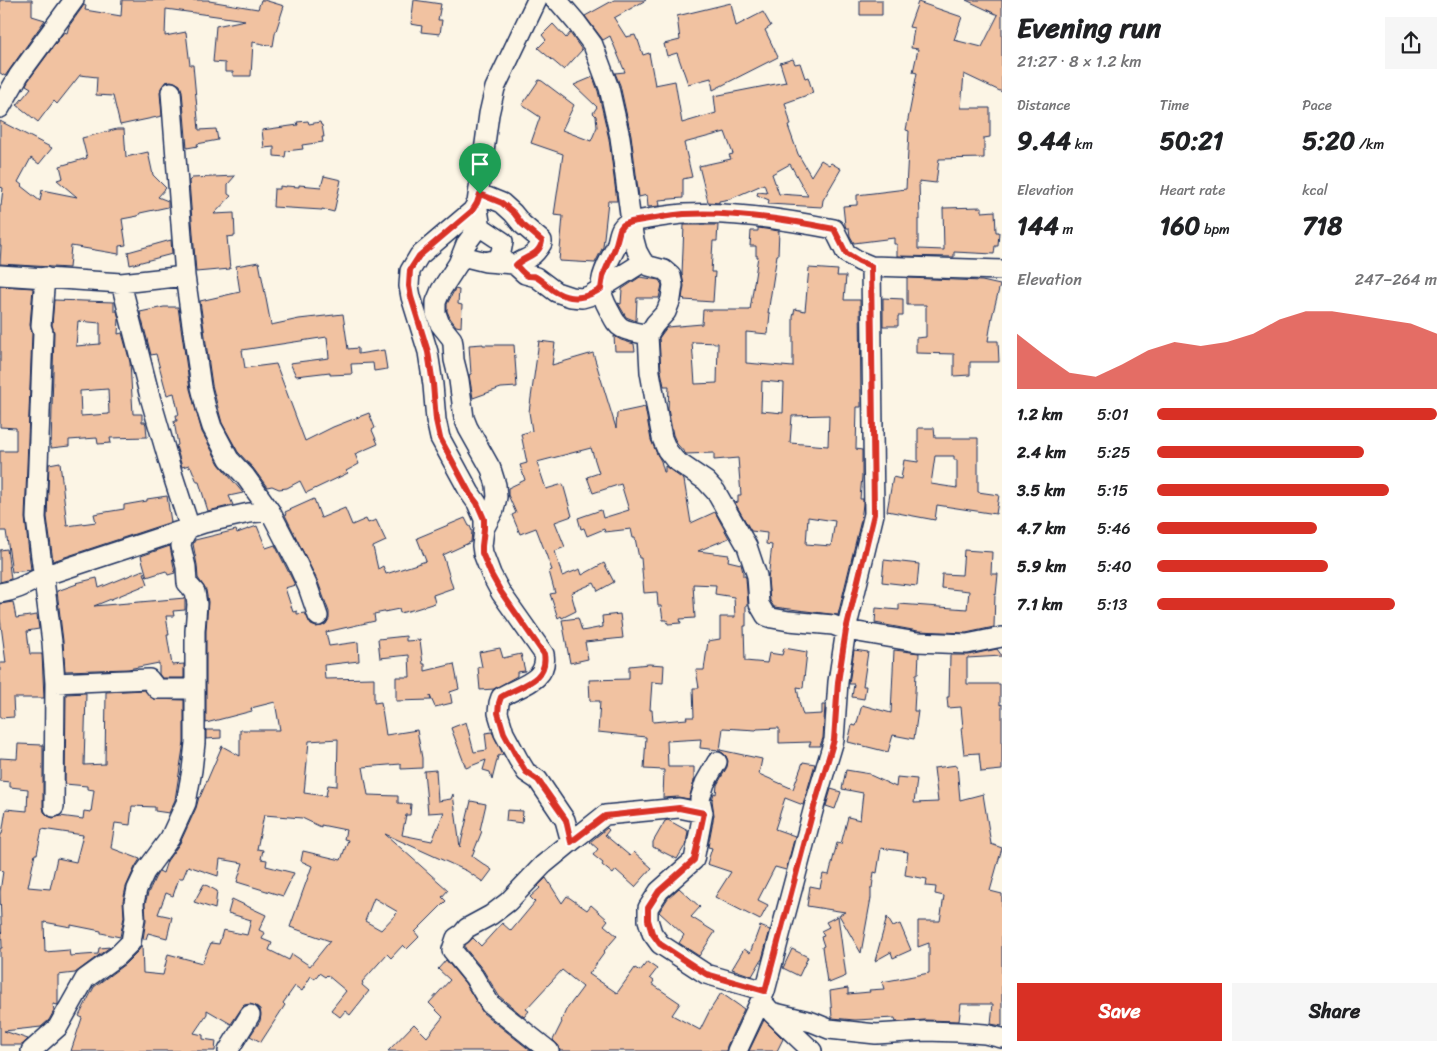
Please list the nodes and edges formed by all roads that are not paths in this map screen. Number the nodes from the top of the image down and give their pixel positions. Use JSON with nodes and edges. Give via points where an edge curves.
{"nodes":[{"id":1,"x":74,"y":0,"type":"edge"},
{"id":2,"x":537,"y":0,"type":"edge"},
{"id":3,"x":555,"y":0,"type":"edge"},
{"id":4,"x":171,"y":92,"type":"dead end"},
{"id":5,"x":0,"y":108,"type":"edge"},
{"id":6,"x":480,"y":212,"type":"junction"},
{"id":7,"x":631,"y":222,"type":"junction"},
{"id":8,"x":473,"y":258,"type":"junction"},
{"id":9,"x":643,"y":262,"type":"junction"},
{"id":10,"x":516,"y":265,"type":"junction"},
{"id":11,"x":871,"y":266,"type":"junction"},
{"id":12,"x":1002,"y":270,"type":"edge"},
{"id":13,"x":0,"y":275,"type":"edge"},
{"id":14,"x":185,"y":276,"type":"junction"},
{"id":15,"x":45,"y":277,"type":"junction"},
{"id":16,"x":121,"y":283,"type":"junction"},
{"id":17,"x":601,"y":289,"type":"junction"},
{"id":18,"x":648,"y":336,"type":"junction"},
{"id":19,"x":270,"y":511,"type":"junction"},
{"id":20,"x":188,"y":529,"type":"junction"},
{"id":21,"x":484,"y":529,"type":"junction"},
{"id":22,"x":43,"y":576,"type":"junction"},
{"id":23,"x":0,"y":593,"type":"edge"},
{"id":24,"x":318,"y":616,"type":"dead end"},
{"id":25,"x":846,"y":630,"type":"junction"},
{"id":26,"x":1002,"y":637,"type":"edge"},
{"id":27,"x":55,"y":683,"type":"junction"},
{"id":28,"x":195,"y":689,"type":"junction"},
{"id":29,"x":717,"y":762,"type":"dead end"},
{"id":30,"x":54,"y":807,"type":"dead end"},
{"id":31,"x":704,"y":813,"type":"junction"},
{"id":32,"x":571,"y":842,"type":"junction"},
{"id":33,"x":766,"y":1001,"type":"junction"},
{"id":34,"x":250,"y":1015,"type":"dead end"},
{"id":35,"x":1002,"y":1038,"type":"edge"},
{"id":36,"x":31,"y":1051,"type":"edge"},
{"id":37,"x":228,"y":1051,"type":"edge"},
{"id":38,"x":549,"y":1051,"type":"edge"},
{"id":39,"x":737,"y":1051,"type":"edge"},
{"id":40,"x":812,"y":1051,"type":"edge"}],
"edges":[{"from":1,"to":5,"type":"street","via":[[19,75]]},
{"from":2,"to":6,"type":"street","via":[[495,88],[489,114]]},
{"from":3,"to":7,"type":"street","via":[[593,45],[609,88],[620,137]]},
{"from":4,"to":14,"type":"street"},
{"from":6,"to":8,"type":"street","via":[[477,229],[466,244]]},
{"from":6,"to":8,"type":"street","via":[[503,242],[498,259]]},
{"from":6,"to":10,"type":"street","via":[[502,203],[542,241],[536,252]]},
{"from":6,"to":21,"type":"street","via":[[472,211],[419,256],[410,270],[409,286],[428,352],[440,438],[477,503],[484,519]]},
{"from":7,"to":9,"type":"street","via":[[635,245]]},
{"from":7,"to":11,"type":"street","via":[[684,214],[710,214],[808,224],[834,229],[846,253]]},
{"from":7,"to":17,"type":"street","via":[[620,229]]},
{"from":8,"to":10,"type":"street"},
{"from":8,"to":21,"type":"street","via":[[455,270],[438,295],[436,313],[454,344],[464,418],[496,485],[494,510]]},
{"from":9,"to":17,"type":"street"},
{"from":9,"to":18,"type":"street","via":[[664,270],[671,276],[673,285],[666,312]]},
{"from":10,"to":17,"type":"street","via":[[525,274],[536,277],[562,294],[582,298]]},
{"from":11,"to":12,"type":"street"},
{"from":11,"to":25,"type":"street","via":[[874,514]]},
{"from":13,"to":15,"type":"street"},
{"from":14,"to":16,"type":"street"},
{"from":14,"to":19,"type":"street","via":[[201,387],[212,427],[229,459]]},
{"from":15,"to":16,"type":"street"},
{"from":15,"to":22,"type":"street","via":[[36,518]]},
{"from":16,"to":20,"type":"street"},
{"from":17,"to":18,"type":"street","via":[[604,303],[617,325]]},
{"from":18,"to":25,"type":"street","via":[[652,389],[666,450],[716,492],[747,546],[757,576],[759,604],[766,616],[833,625]]},
{"from":19,"to":20,"type":"street","via":[[225,518]]},
{"from":19,"to":24,"type":"street","via":[[297,562]]},
{"from":20,"to":22,"type":"street"},
{"from":20,"to":28,"type":"street","via":[[181,546],[187,584],[195,592],[197,604]]},
{"from":21,"to":32,"type":"street","via":[[482,553],[491,574],[545,660],[538,676],[501,697],[498,713],[526,772],[538,780],[566,820]]},
{"from":22,"to":23,"type":"street"},
{"from":22,"to":27,"type":"street"},
{"from":25,"to":26,"type":"street","via":[[917,642],[966,644]]},
{"from":25,"to":33,"type":"street","via":[[834,740]]},
{"from":27,"to":28,"type":"street","via":[[149,679],[157,689]]},
{"from":27,"to":30,"type":"street"},
{"from":28,"to":36,"type":"street","via":[[195,743],[186,803],[170,838],[145,872],[137,889],[131,942],[85,979],[58,1026]]},
{"from":29,"to":31,"type":"street","via":[[700,799]]},
{"from":31,"to":32,"type":"street","via":[[679,808],[605,816]]},
{"from":31,"to":33,"type":"street","via":[[694,860],[659,891],[648,908],[652,933],[660,944],[706,974]]},
{"from":32,"to":38,"type":"street","via":[[543,865],[508,902],[467,928],[456,938],[452,950],[490,1004]]},
{"from":33,"to":35,"type":"street","via":[[829,1029],[876,1034],[925,1031],[985,1034]]},
{"from":33,"to":39,"type":"street"},
{"from":33,"to":40,"type":"street"},
{"from":34,"to":37,"type":"street"}]}
